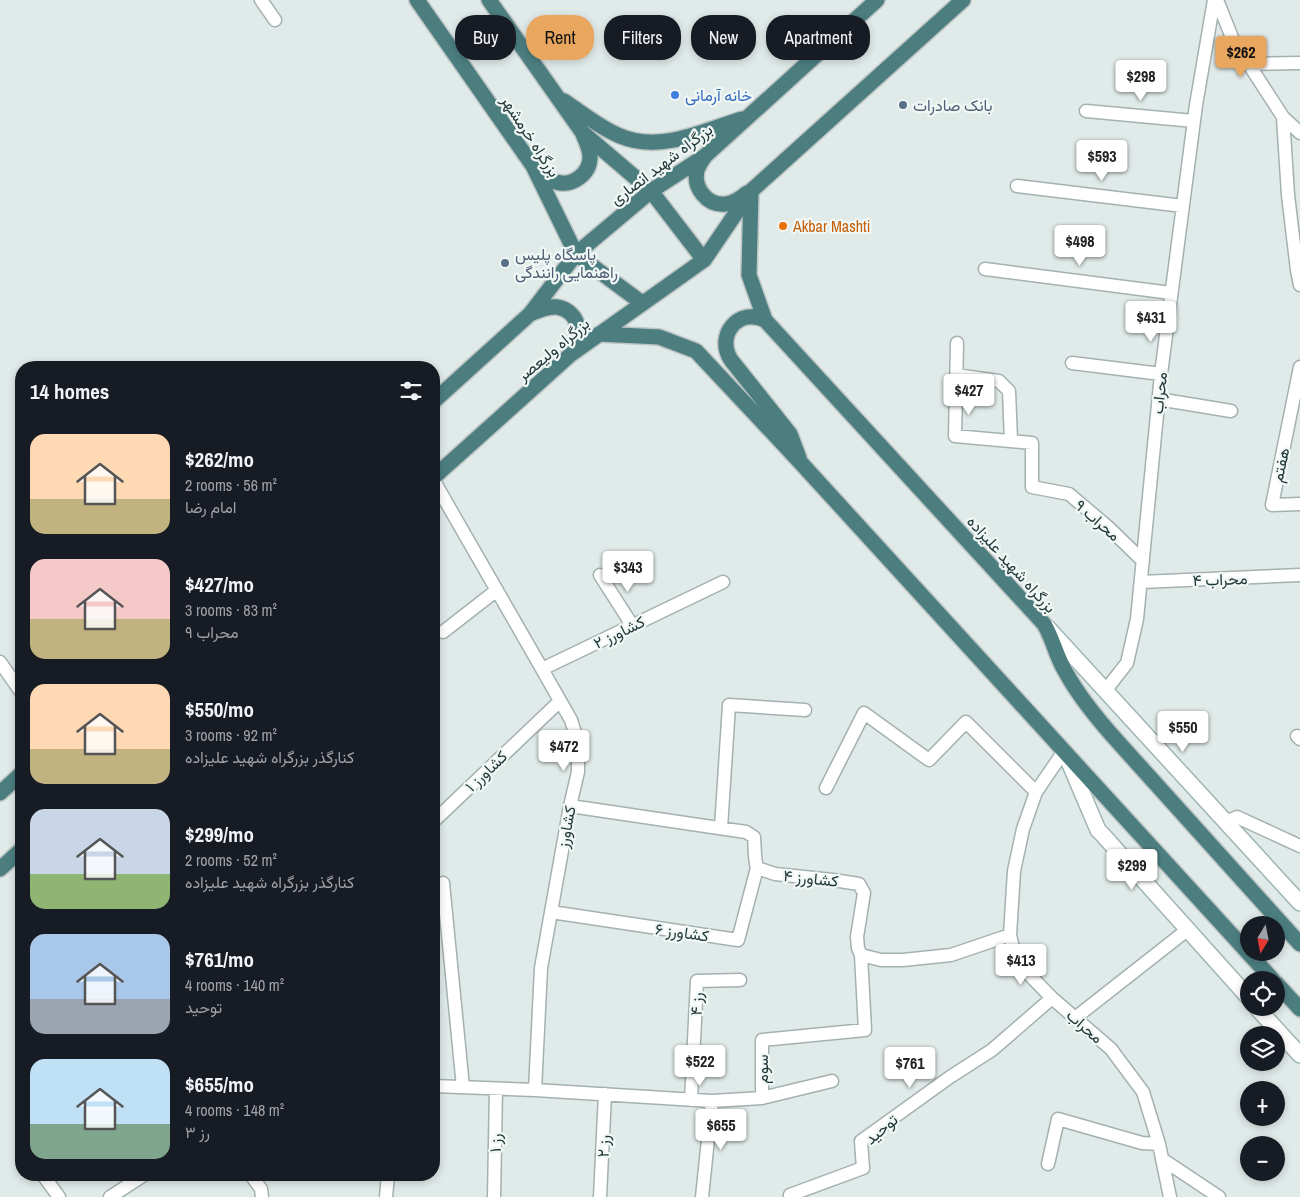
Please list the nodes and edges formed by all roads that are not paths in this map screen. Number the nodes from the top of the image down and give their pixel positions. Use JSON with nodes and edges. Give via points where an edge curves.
{"nodes":[{"id":1,"x":261,"y":0,"type":"edge"},
{"id":2,"x":417,"y":0,"type":"edge"},
{"id":3,"x":489,"y":0,"type":"edge"},
{"id":4,"x":877,"y":0,"type":"edge"},
{"id":5,"x":963,"y":0,"type":"edge"},
{"id":6,"x":1215,"y":0,"type":"edge"},
{"id":7,"x":276,"y":20,"type":"dead end"},
{"id":8,"x":1300,"y":63,"type":"edge"},
{"id":9,"x":1249,"y":64,"type":"junction"},
{"id":10,"x":557,"y":97,"type":"junction"},
{"id":11,"x":1086,"y":111,"type":"dead end"},
{"id":12,"x":748,"y":117,"type":"junction"},
{"id":13,"x":1283,"y":117,"type":"junction"},
{"id":14,"x":1194,"y":121,"type":"junction"},
{"id":15,"x":582,"y":132,"type":"junction"},
{"id":16,"x":1300,"y":133,"type":"edge"},
{"id":17,"x":705,"y":156,"type":"junction"},
{"id":18,"x":533,"y":166,"type":"junction"},
{"id":19,"x":1017,"y":186,"type":"dead end"},
{"id":20,"x":651,"y":191,"type":"junction"},
{"id":21,"x":751,"y":191,"type":"junction"},
{"id":22,"x":1182,"y":206,"type":"junction"},
{"id":23,"x":576,"y":254,"type":"junction"},
{"id":24,"x":704,"y":260,"type":"junction"},
{"id":25,"x":986,"y":268,"type":"dead end"},
{"id":26,"x":1300,"y":285,"type":"edge"},
{"id":27,"x":1171,"y":293,"type":"junction"},
{"id":28,"x":642,"y":303,"type":"junction"},
{"id":29,"x":530,"y":314,"type":"junction"},
{"id":30,"x":765,"y":320,"type":"junction"},
{"id":31,"x":599,"y":334,"type":"junction"},
{"id":32,"x":957,"y":344,"type":"dead end"},
{"id":33,"x":570,"y":355,"type":"junction"},
{"id":34,"x":1072,"y":363,"type":"dead end"},
{"id":35,"x":1300,"y":367,"type":"edge"},
{"id":36,"x":1161,"y":374,"type":"junction"},
{"id":37,"x":956,"y":375,"type":"junction"},
{"id":38,"x":440,"y":396,"type":"edge"},
{"id":39,"x":1158,"y":399,"type":"junction"},
{"id":40,"x":1230,"y":411,"type":"dead end"},
{"id":41,"x":1011,"y":441,"type":"junction"},
{"id":42,"x":801,"y":463,"type":"junction"},
{"id":43,"x":440,"y":473,"type":"edge"},
{"id":44,"x":440,"y":491,"type":"edge"},
{"id":45,"x":1300,"y":504,"type":"edge"},
{"id":46,"x":1143,"y":561,"type":"junction"},
{"id":47,"x":600,"y":575,"type":"dead end"},
{"id":48,"x":1300,"y":575,"type":"edge"},
{"id":49,"x":723,"y":582,"type":"dead end"},
{"id":50,"x":1140,"y":582,"type":"junction"},
{"id":51,"x":497,"y":590,"type":"junction"},
{"id":52,"x":1044,"y":624,"type":"junction"},
{"id":53,"x":632,"y":625,"type":"junction"},
{"id":54,"x":443,"y":632,"type":"dead end"},
{"id":55,"x":0,"y":662,"type":"edge"},
{"id":56,"x":542,"y":668,"type":"junction"},
{"id":57,"x":15,"y":683,"type":"edge"},
{"id":58,"x":1105,"y":691,"type":"junction"},
{"id":59,"x":560,"y":701,"type":"junction"},
{"id":60,"x":805,"y":710,"type":"dead end"},
{"id":61,"x":1064,"y":751,"type":"junction"},
{"id":62,"x":15,"y":779,"type":"edge"},
{"id":63,"x":826,"y":788,"type":"dead end"},
{"id":64,"x":1036,"y":792,"type":"junction"},
{"id":65,"x":0,"y":793,"type":"edge"},
{"id":66,"x":570,"y":806,"type":"junction"},
{"id":67,"x":440,"y":815,"type":"edge"},
{"id":68,"x":1226,"y":822,"type":"junction"},
{"id":69,"x":721,"y":828,"type":"junction"},
{"id":70,"x":1300,"y":846,"type":"edge"},
{"id":71,"x":15,"y":855,"type":"edge"},
{"id":72,"x":757,"y":868,"type":"junction"},
{"id":73,"x":0,"y":869,"type":"edge"},
{"id":74,"x":443,"y":883,"type":"dead end"},
{"id":75,"x":1300,"y":903,"type":"edge"},
{"id":76,"x":551,"y":912,"type":"junction"},
{"id":77,"x":1182,"y":934,"type":"dead end"},
{"id":78,"x":1010,"y":935,"type":"junction"},
{"id":79,"x":1300,"y":944,"type":"edge"},
{"id":80,"x":861,"y":955,"type":"junction"},
{"id":81,"x":1265,"y":971,"type":"edge"},
{"id":82,"x":740,"y":980,"type":"dead end"},
{"id":83,"x":1240,"y":988,"type":"edge"},
{"id":84,"x":1285,"y":993,"type":"edge"},
{"id":85,"x":1052,"y":998,"type":"junction"},
{"id":86,"x":1300,"y":1009,"type":"edge"},
{"id":87,"x":1264,"y":1016,"type":"edge"},
{"id":88,"x":1075,"y":1018,"type":"junction"},
{"id":89,"x":1300,"y":1055,"type":"edge"},
{"id":90,"x":832,"y":1081,"type":"dead end"},
{"id":91,"x":440,"y":1086,"type":"edge"},
{"id":92,"x":463,"y":1087,"type":"junction"},
{"id":93,"x":496,"y":1089,"type":"junction"},
{"id":94,"x":535,"y":1090,"type":"junction"},
{"id":95,"x":605,"y":1094,"type":"junction"},
{"id":96,"x":762,"y":1098,"type":"junction"},
{"id":97,"x":691,"y":1100,"type":"junction"},
{"id":98,"x":712,"y":1101,"type":"junction"},
{"id":99,"x":1159,"y":1144,"type":"junction"},
{"id":100,"x":1162,"y":1159,"type":"junction"},
{"id":101,"x":1048,"y":1164,"type":"dead end"},
{"id":102,"x":47,"y":1181,"type":"edge"},
{"id":103,"x":135,"y":1181,"type":"edge"},
{"id":104,"x":255,"y":1181,"type":"edge"},
{"id":105,"x":387,"y":1181,"type":"edge"},
{"id":106,"x":790,"y":1195,"type":"dead end"},
{"id":107,"x":59,"y":1197,"type":"edge"},
{"id":108,"x":110,"y":1197,"type":"edge"},
{"id":109,"x":262,"y":1197,"type":"edge"},
{"id":110,"x":386,"y":1197,"type":"edge"},
{"id":111,"x":494,"y":1197,"type":"edge"},
{"id":112,"x":600,"y":1197,"type":"edge"},
{"id":113,"x":702,"y":1197,"type":"edge"},
{"id":114,"x":1170,"y":1197,"type":"edge"},
{"id":115,"x":1219,"y":1197,"type":"edge"}],
"edges":[{"from":1,"to":7,"type":"street"},
{"from":2,"to":18,"type":"highway","name":"بزرگراه خرمشهر"},
{"from":3,"to":10,"type":"highway"},
{"from":4,"to":12,"type":"highway","name":"بزرگراه شهید انصاری"},
{"from":5,"to":21,"type":"highway"},
{"from":6,"to":9,"type":"street","via":[[1233,40]]},
{"from":6,"to":14,"type":"street","name":"محراب"},
{"from":8,"to":9,"type":"street"},
{"from":9,"to":13,"type":"street"},
{"from":10,"to":12,"type":"highway","via":[[612,132],[645,142],[676,140]]},
{"from":10,"to":15,"type":"highway"},
{"from":11,"to":14,"type":"street"},
{"from":12,"to":17,"type":"highway","name":"بزرگراه شهید انصاری"},
{"from":13,"to":16,"type":"street"},
{"from":13,"to":26,"type":"street","via":[[1288,195]]},
{"from":14,"to":22,"type":"street","name":"محراب"},
{"from":15,"to":18,"type":"highway","via":[[590,158],[580,178],[558,183]]},
{"from":15,"to":20,"type":"highway"},
{"from":17,"to":20,"type":"highway","name":"بزرگراه شهید انصاری"},
{"from":17,"to":21,"type":"highway","via":[[698,167],[696,180],[708,199],[726,204]]},
{"from":18,"to":23,"type":"highway","name":"بزرگراه خرمشهر"},
{"from":19,"to":22,"type":"street"},
{"from":20,"to":23,"type":"highway","name":"بزرگراه شهید انصاری"},
{"from":20,"to":24,"type":"highway"},
{"from":21,"to":24,"type":"highway"},
{"from":21,"to":30,"type":"highway","name":"بزرگراه شهید علیزاده","via":[[749,275]]},
{"from":22,"to":27,"type":"street","name":"محراب"},
{"from":23,"to":28,"type":"highway","name":"بزرگراه خرمشهر"},
{"from":23,"to":29,"type":"highway"},
{"from":24,"to":28,"type":"highway","name":"بزرگراه ولیعصر"},
{"from":25,"to":27,"type":"street"},
{"from":27,"to":36,"type":"street","name":"محراب"},
{"from":28,"to":31,"type":"highway","name":"بزرگراه ولیعصر"},
{"from":29,"to":33,"type":"highway","via":[[556,307],[572,316],[579,337]]},
{"from":29,"to":38,"type":"highway"},
{"from":30,"to":42,"type":"highway","via":[[748,317],[736,322],[728,333],[726,347],[732,360],[790,434]]},
{"from":30,"to":52,"type":"highway","name":"بزرگراه شهید علیزاده"},
{"from":31,"to":33,"type":"highway","name":"بزرگراه ولیعصر"},
{"from":31,"to":42,"type":"highway","via":[[659,337],[696,351]]},
{"from":32,"to":37,"type":"street"},
{"from":33,"to":43,"type":"highway","name":"بزرگراه ولیعصر"},
{"from":34,"to":36,"type":"street"},
{"from":35,"to":45,"type":"street","name":"هفتم","via":[[1272,505]]},
{"from":36,"to":39,"type":"street","name":"محراب"},
{"from":37,"to":41,"type":"street","via":[[999,381],[1009,392]]},
{"from":37,"to":41,"type":"street","via":[[955,436]]},
{"from":39,"to":40,"type":"street"},
{"from":39,"to":46,"type":"street","name":"محراب"},
{"from":41,"to":46,"type":"street","name":"محراب ۹","via":[[1032,443],[1032,487],[1069,494]]},
{"from":42,"to":61,"type":"highway"},
{"from":44,"to":51,"type":"street","name":"کشاورز"},
{"from":46,"to":50,"type":"street","name":"محراب"},
{"from":47,"to":53,"type":"street"},
{"from":48,"to":50,"type":"street","name":"محراب ۴"},
{"from":49,"to":53,"type":"street","name":"کشاورز ۲"},
{"from":50,"to":58,"type":"street","name":"محراب","via":[[1137,619],[1127,663]]},
{"from":51,"to":54,"type":"street"},
{"from":51,"to":56,"type":"street","name":"کشاورز"},
{"from":52,"to":58,"type":"main road"},
{"from":52,"to":79,"type":"highway","name":"بزرگراه شهید علیزاده","via":[[1064,670],[1094,714]]},
{"from":53,"to":56,"type":"street","name":"کشاورز ۲"},
{"from":55,"to":57,"type":"street"},
{"from":56,"to":59,"type":"street","name":"کشاورز"},
{"from":58,"to":68,"type":"main road"},
{"from":59,"to":66,"type":"street","name":"کشاورز","via":[[578,742],[578,772]]},
{"from":59,"to":67,"type":"street","name":"کشاورز ۱"},
{"from":60,"to":69,"type":"street","via":[[729,705]]},
{"from":61,"to":64,"type":"street","name":"محراب"},
{"from":61,"to":81,"type":"highway"},
{"from":61,"to":83,"type":"main road","via":[[1098,830]]},
{"from":62,"to":65,"type":"highway"},
{"from":63,"to":64,"type":"street","via":[[864,713],[929,760],[966,722]]},
{"from":64,"to":78,"type":"street","name":"محراب","via":[[1023,829],[1014,871]]},
{"from":66,"to":69,"type":"street"},
{"from":66,"to":76,"type":"street","name":"کشاورز"},
{"from":68,"to":70,"type":"street","via":[[1237,817]]},
{"from":68,"to":75,"type":"main road"},
{"from":69,"to":72,"type":"street","via":[[746,832],[754,837]]},
{"from":71,"to":73,"type":"highway"},
{"from":72,"to":76,"type":"street","name":"کشاورز ۶","via":[[738,940]]},
{"from":72,"to":80,"type":"street","name":"کشاورز ۴","via":[[775,874],[859,884],[864,893],[857,937]]},
{"from":74,"to":92,"type":"street"},
{"from":76,"to":94,"type":"street","name":"کشاورز","via":[[541,968]]},
{"from":77,"to":88,"type":"street"},
{"from":78,"to":80,"type":"street","via":[[951,955],[903,960],[881,960]]},
{"from":78,"to":85,"type":"street","name":"محراب","via":[[1016,961]]},
{"from":80,"to":96,"type":"street","name":"سوم","via":[[865,1030],[762,1040]]},
{"from":82,"to":97,"type":"street","name":"رز ۴","via":[[697,981]]},
{"from":84,"to":86,"type":"highway"},
{"from":85,"to":88,"type":"street","name":"محراب"},
{"from":85,"to":106,"type":"street","name":"توحید","via":[[992,1050],[861,1141],[863,1168]]},
{"from":87,"to":89,"type":"main road"},
{"from":88,"to":99,"type":"street","name":"محراب","via":[[1111,1049],[1144,1092]]},
{"from":90,"to":96,"type":"street"},
{"from":91,"to":92,"type":"street","name":"سوم"},
{"from":92,"to":93,"type":"street","name":"سوم"},
{"from":93,"to":94,"type":"street","name":"سوم"},
{"from":93,"to":111,"type":"street","name":"رز ۱"},
{"from":94,"to":95,"type":"street","name":"سوم"},
{"from":95,"to":97,"type":"street","name":"سوم"},
{"from":95,"to":112,"type":"street","name":"رز ۲"},
{"from":96,"to":98,"type":"street","name":"سوم"},
{"from":97,"to":98,"type":"street","name":"سوم"},
{"from":98,"to":113,"type":"street"},
{"from":99,"to":100,"type":"street","name":"محراب"},
{"from":99,"to":101,"type":"street","via":[[1142,1143],[1058,1119]]},
{"from":100,"to":114,"type":"street","name":"محراب"},
{"from":100,"to":115,"type":"street"},
{"from":102,"to":107,"type":"street"},
{"from":103,"to":108,"type":"street"},
{"from":104,"to":109,"type":"street"},
{"from":105,"to":110,"type":"street"}]}
